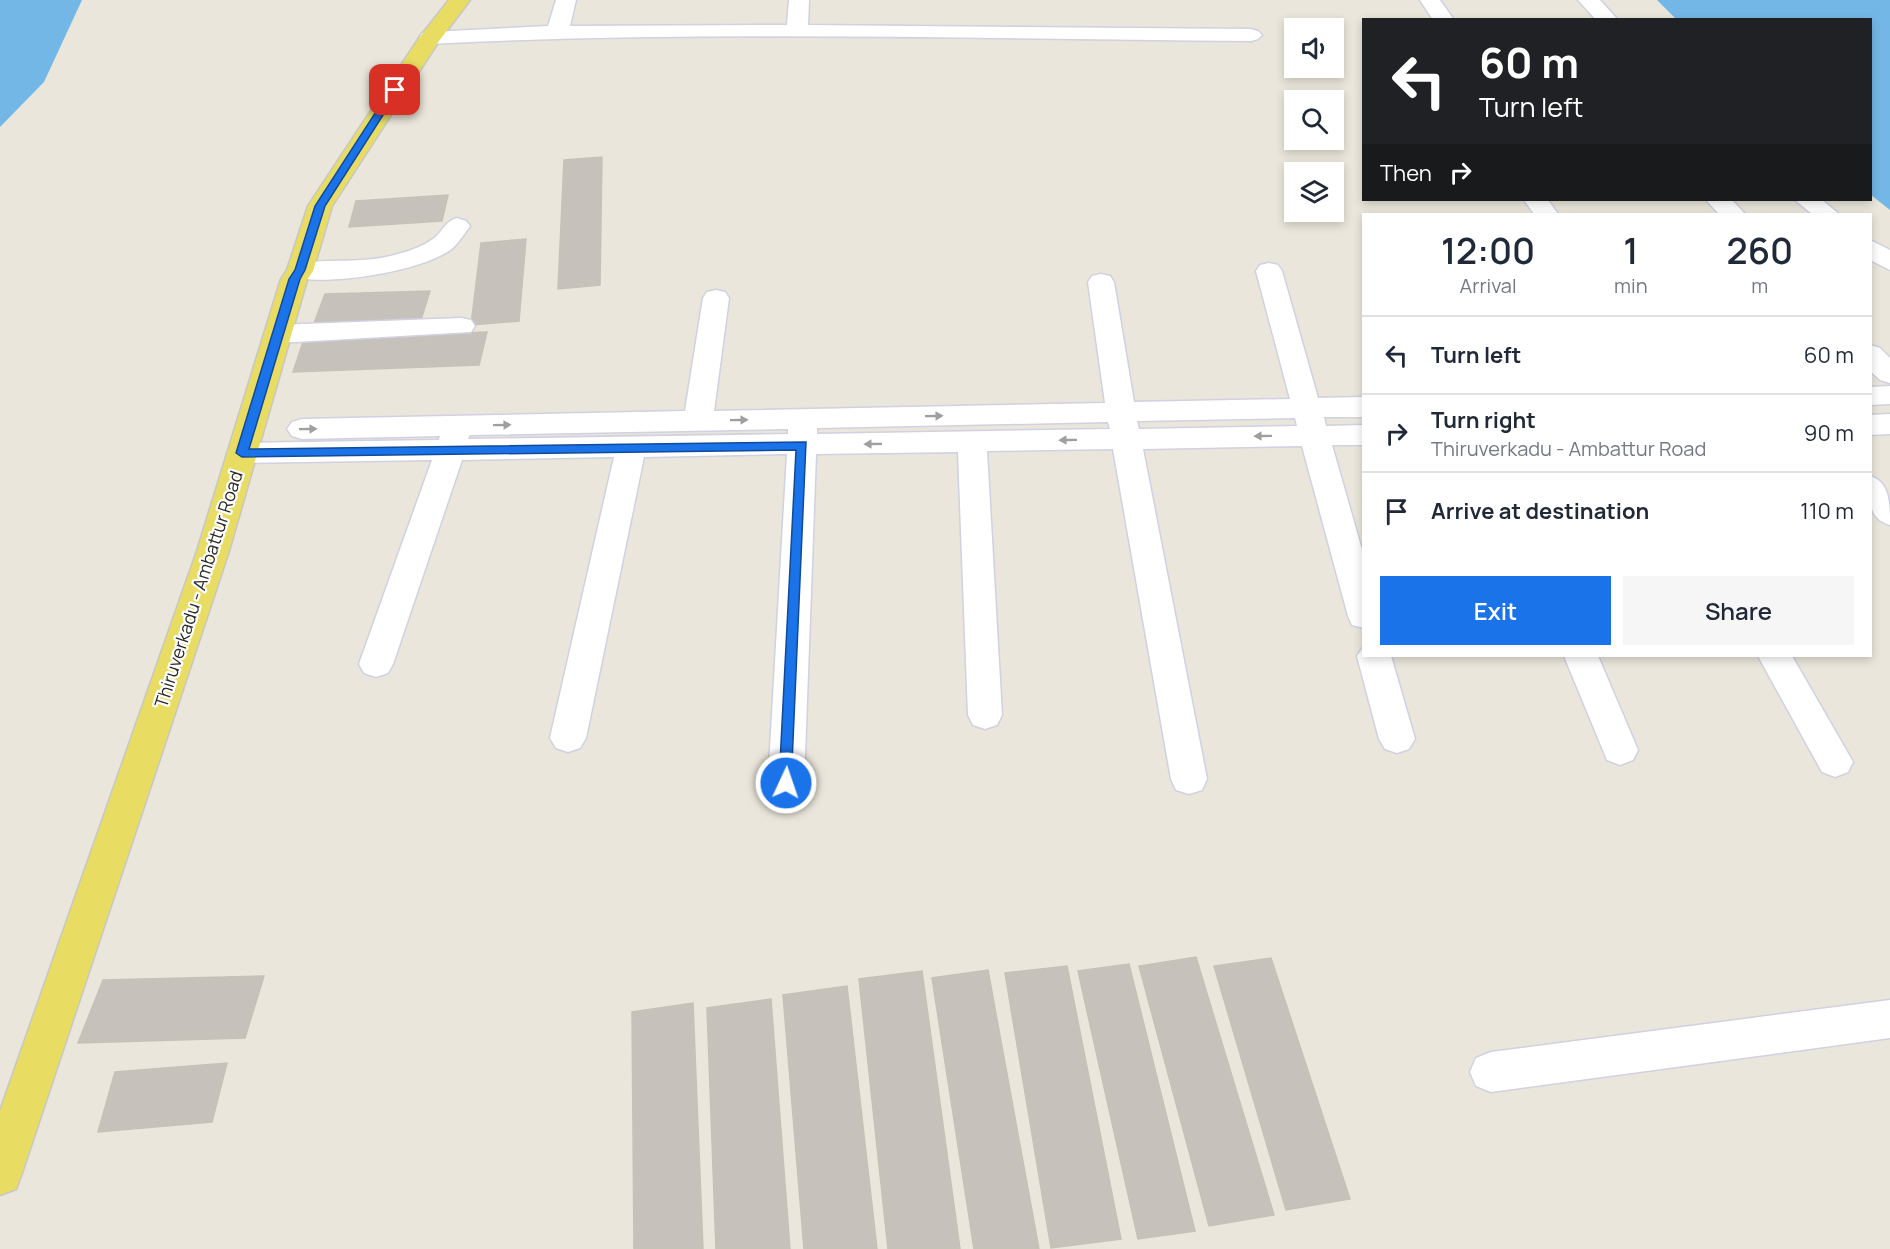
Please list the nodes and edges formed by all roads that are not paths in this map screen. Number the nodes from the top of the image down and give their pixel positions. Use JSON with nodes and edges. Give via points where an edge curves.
{"nodes":[{"id":1,"x":460,"y":0,"type":"edge"},
{"id":2,"x":566,"y":0,"type":"edge"},
{"id":3,"x":799,"y":0,"type":"edge"},
{"id":4,"x":1430,"y":0,"type":"edge"},
{"id":5,"x":1588,"y":0,"type":"edge"},
{"id":6,"x":1443,"y":18,"type":"edge"},
{"id":7,"x":1606,"y":18,"type":"edge"},
{"id":8,"x":797,"y":31,"type":"junction"},
{"id":9,"x":557,"y":34,"type":"junction"},
{"id":10,"x":1251,"y":34,"type":"dead end"},
{"id":11,"x":430,"y":38,"type":"junction"},
{"id":12,"x":1719,"y":201,"type":"edge"},
{"id":13,"x":1808,"y":201,"type":"edge"},
{"id":14,"x":1731,"y":213,"type":"edge"},
{"id":15,"x":1826,"y":213,"type":"edge"},
{"id":16,"x":457,"y":226,"type":"dead end"},
{"id":17,"x":1872,"y":249,"type":"edge"},
{"id":18,"x":1890,"y":262,"type":"edge"},
{"id":19,"x":300,"y":270,"type":"junction"},
{"id":20,"x":1269,"y":271,"type":"dead end"},
{"id":21,"x":1101,"y":282,"type":"dead end"},
{"id":22,"x":717,"y":298,"type":"dead end"},
{"id":23,"x":461,"y":326,"type":"dead end"},
{"id":24,"x":278,"y":334,"type":"junction"},
{"id":25,"x":1872,"y":356,"type":"edge"},
{"id":26,"x":1890,"y":374,"type":"edge"},
{"id":27,"x":1890,"y":395,"type":"edge"},
{"id":28,"x":1872,"y":396,"type":"edge"},
{"id":29,"x":1362,"y":407,"type":"edge"},
{"id":30,"x":698,"y":421,"type":"junction"},
{"id":31,"x":1310,"y":422,"type":"junction"},
{"id":32,"x":1872,"y":424,"type":"edge"},
{"id":33,"x":1890,"y":424,"type":"edge"},
{"id":34,"x":1124,"y":425,"type":"junction"},
{"id":35,"x":803,"y":432,"type":"junction"},
{"id":36,"x":1362,"y":435,"type":"edge"},
{"id":37,"x":454,"y":438,"type":"junction"},
{"id":38,"x":246,"y":442,"type":"junction"},
{"id":39,"x":972,"y":442,"type":"junction"},
{"id":40,"x":631,"y":448,"type":"junction"},
{"id":41,"x":1872,"y":489,"type":"edge"},
{"id":42,"x":1890,"y":514,"type":"edge"},
{"id":43,"x":1362,"y":609,"type":"edge"},
{"id":44,"x":1374,"y":657,"type":"edge"},
{"id":45,"x":1581,"y":657,"type":"edge"},
{"id":46,"x":1775,"y":657,"type":"edge"},
{"id":47,"x":376,"y":664,"type":"dead end"},
{"id":48,"x":985,"y":715,"type":"dead end"},
{"id":49,"x":568,"y":738,"type":"dead end"},
{"id":50,"x":1397,"y":739,"type":"dead end"},
{"id":51,"x":1620,"y":750,"type":"dead end"},
{"id":52,"x":1835,"y":762,"type":"dead end"},
{"id":53,"x":1189,"y":779,"type":"dead end"},
{"id":54,"x":786,"y":783,"type":"dead end"},
{"id":55,"x":1890,"y":1019,"type":"edge"},
{"id":56,"x":1491,"y":1072,"type":"dead end"},
{"id":57,"x":0,"y":1173,"type":"edge"}],
"edges":[{"from":1,"to":11,"type":"main road","name":"Thiruverkadu - Ambattur Road"},
{"from":2,"to":9,"type":"street"},
{"from":3,"to":8,"type":"street"},
{"from":4,"to":6,"type":"street"},
{"from":5,"to":7,"type":"street"},
{"from":8,"to":9,"type":"street"},
{"from":8,"to":10,"type":"street"},
{"from":9,"to":11,"type":"street"},
{"from":11,"to":19,"type":"main road","name":"Thiruverkadu - Ambattur Road","via":[[320,206]]},
{"from":12,"to":14,"type":"street"},
{"from":13,"to":15,"type":"street"},
{"from":16,"to":19,"type":"street","via":[[444,243],[422,255],[374,266]]},
{"from":17,"to":18,"type":"street"},
{"from":19,"to":24,"type":"main road","name":"Thiruverkadu - Ambattur Road"},
{"from":20,"to":31,"type":"street"},
{"from":21,"to":34,"type":"street"},
{"from":22,"to":30,"type":"street"},
{"from":23,"to":24,"type":"street"},
{"from":24,"to":38,"type":"main road","name":"Thiruverkadu - Ambattur Road"},
{"from":25,"to":26,"type":"street"},
{"from":27,"to":28,"type":"street"},
{"from":29,"to":31,"type":"street"},
{"from":30,"to":35,"type":"street","one_way":true},
{"from":37,"to":30,"type":"street","one_way":true},
{"from":31,"to":34,"type":"street"},
{"from":31,"to":36,"type":"street"},
{"from":31,"to":43,"type":"street"},
{"from":32,"to":33,"type":"street"},
{"from":35,"to":34,"type":"street","one_way":true},
{"from":34,"to":39,"type":"street","one_way":true},
{"from":34,"to":53,"type":"street"},
{"from":39,"to":35,"type":"street","one_way":true},
{"from":35,"to":40,"type":"street"},
{"from":35,"to":54,"type":"street"},
{"from":37,"to":38,"type":"street"},
{"from":37,"to":40,"type":"street"},
{"from":37,"to":47,"type":"street"},
{"from":38,"to":57,"type":"main road","name":"Thiruverkadu - Ambattur Road","via":[[213,551]]},
{"from":39,"to":48,"type":"street"},
{"from":40,"to":49,"type":"street"},
{"from":41,"to":42,"type":"street"},
{"from":44,"to":50,"type":"street"},
{"from":45,"to":51,"type":"street"},
{"from":46,"to":52,"type":"street"},
{"from":55,"to":56,"type":"street"}]}
